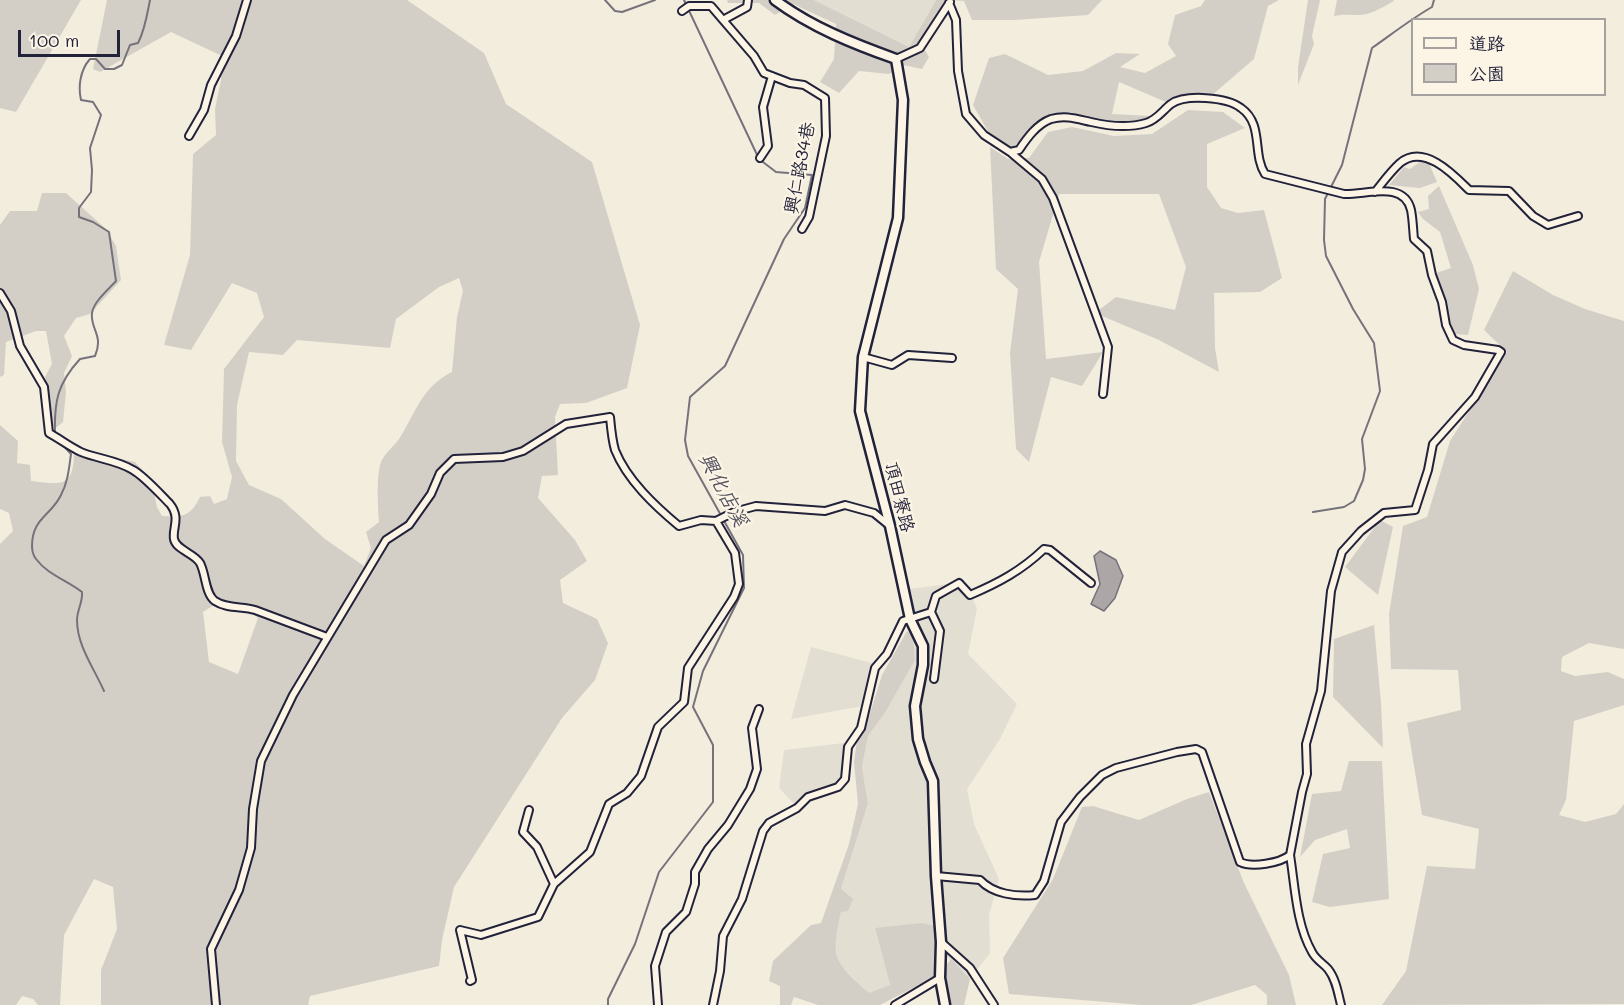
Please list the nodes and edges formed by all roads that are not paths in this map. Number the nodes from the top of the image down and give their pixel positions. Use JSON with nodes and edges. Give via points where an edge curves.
{"nodes":[{"id":1,"x":247,"y":0,"type":"edge"},
{"id":2,"x":748,"y":0,"type":"edge"},
{"id":3,"x":775,"y":0,"type":"edge"},
{"id":4,"x":951,"y":2,"type":"edge"},
{"id":5,"x":682,"y":11,"type":"dead end"},
{"id":6,"x":723,"y":20,"type":"junction"},
{"id":7,"x":896,"y":58,"type":"junction"},
{"id":8,"x":772,"y":76,"type":"junction"},
{"id":9,"x":189,"y":136,"type":"dead end"},
{"id":10,"x":1010,"y":152,"type":"junction"},
{"id":11,"x":760,"y":158,"type":"dead end"},
{"id":12,"x":1375,"y":192,"type":"junction"},
{"id":13,"x":1578,"y":216,"type":"dead end"},
{"id":14,"x":802,"y":229,"type":"dead end"},
{"id":15,"x":0,"y":293,"type":"edge"},
{"id":16,"x":863,"y":357,"type":"junction"},
{"id":17,"x":952,"y":358,"type":"dead end"},
{"id":18,"x":1103,"y":394,"type":"dead end"},
{"id":19,"x":716,"y":521,"type":"junction"},
{"id":20,"x":890,"y":526,"type":"junction"},
{"id":21,"x":1091,"y":583,"type":"dead end"},
{"id":22,"x":932,"y":612,"type":"junction"},
{"id":23,"x":910,"y":619,"type":"junction"},
{"id":24,"x":327,"y":637,"type":"junction"},
{"id":25,"x":934,"y":679,"type":"dead end"},
{"id":26,"x":759,"y":709,"type":"dead end"},
{"id":27,"x":529,"y":810,"type":"dead end"},
{"id":28,"x":1290,"y":855,"type":"junction"},
{"id":29,"x":936,"y":876,"type":"junction"},
{"id":30,"x":554,"y":884,"type":"junction"},
{"id":31,"x":941,"y":942,"type":"junction"},
{"id":32,"x":940,"y":978,"type":"junction"},
{"id":33,"x":470,"y":981,"type":"dead end"},
{"id":34,"x":216,"y":1005,"type":"edge"},
{"id":35,"x":658,"y":1005,"type":"edge"},
{"id":36,"x":713,"y":1005,"type":"edge"},
{"id":37,"x":895,"y":1005,"type":"edge"},
{"id":38,"x":945,"y":1005,"type":"edge"},
{"id":39,"x":994,"y":1005,"type":"edge"},
{"id":40,"x":1341,"y":1005,"type":"edge"}],
"edges":[{"from":1,"to":9,"type":"street","via":[[236,36]]},
{"from":2,"to":6,"type":"street","via":[[747,7]]},
{"from":3,"to":7,"type":"street","via":[[794,14],[857,45]]},
{"from":4,"to":7,"type":"street","via":[[920,48]]},
{"from":4,"to":10,"type":"street","via":[[966,114],[984,135]]},
{"from":5,"to":6,"type":"street","via":[[689,6],[711,6]]},
{"from":6,"to":8,"type":"street","via":[[764,73]]},
{"from":7,"to":16,"type":"street","name":"頂田寮路","via":[[903,100],[898,218]]},
{"from":8,"to":11,"type":"street","name":"興仁路34巷","via":[[762,107],[768,146]]},
{"from":8,"to":14,"type":"street","name":"興仁路34巷","via":[[804,85],[825,98],[826,136],[809,216]]},
{"from":10,"to":12,"type":"street","via":[[1019,150],[1032,132],[1050,120],[1069,116],[1114,126],[1146,123],[1186,97],[1227,101],[1251,119],[1264,174],[1344,194]]},
{"from":10,"to":18,"type":"street","via":[[1042,179],[1053,198],[1108,347]]},
{"from":12,"to":13,"type":"street","via":[[1401,162],[1410,157],[1421,158],[1449,170],[1468,190],[1509,190],[1533,216],[1548,225]]},
{"from":12,"to":28,"type":"street","via":[[1395,192],[1406,199],[1414,239],[1427,250],[1453,340],[1501,352],[1475,397],[1433,444],[1415,510],[1384,513],[1342,552],[1331,591],[1321,691],[1306,744],[1307,774]]},
{"from":15,"to":24,"type":"street","via":[[11,311],[20,346],[44,387],[50,433],[82,452],[134,470],[171,506],[177,524],[173,538],[201,564],[215,601],[230,607],[244,606]]},
{"from":16,"to":17,"type":"street","via":[[892,365],[908,355]]},
{"from":16,"to":20,"type":"street","name":"頂田寮路","via":[[860,411]]},
{"from":19,"to":20,"type":"street","via":[[756,506],[825,512],[845,505],[874,513]]},
{"from":19,"to":24,"type":"street","via":[[679,526],[664,514],[627,473],[615,448],[610,417],[566,424],[523,451],[503,457],[454,459],[440,473],[431,494],[409,525],[386,540]]},
{"from":19,"to":30,"type":"street","via":[[735,553],[739,584],[734,597],[688,668],[684,702],[658,727],[640,776],[627,793],[609,804],[591,852]]},
{"from":20,"to":23,"type":"street","name":"頂田寮路"},
{"from":21,"to":22,"type":"street","via":[[1044,549],[1011,576],[970,595],[959,583],[936,596]]},
{"from":22,"to":23,"type":"street"},
{"from":22,"to":25,"type":"street","via":[[940,631]]},
{"from":23,"to":29,"type":"street","name":"頂田寮路","via":[[923,646],[915,706],[918,739],[933,781]]},
{"from":23,"to":36,"type":"street","via":[[903,621],[887,654],[875,668],[861,728],[848,747],[845,779],[838,787],[808,797],[763,831],[742,899],[723,936]]},
{"from":24,"to":34,"type":"street","via":[[261,761],[251,848],[239,891],[211,949]]},
{"from":26,"to":35,"type":"street","via":[[752,728],[757,769],[750,789],[695,872],[686,912],[666,932],[656,966]]},
{"from":27,"to":30,"type":"street","via":[[523,832],[537,848]]},
{"from":28,"to":29,"type":"street","via":[[1284,860],[1246,865],[1240,862],[1202,752],[1196,749],[1116,768],[1102,775],[1061,822],[1044,881],[1035,895],[1021,897],[988,888],[980,880]]},
{"from":28,"to":40,"type":"street","via":[[1302,929],[1311,952],[1334,980]]},
{"from":29,"to":31,"type":"street","name":"頂田寮路"},
{"from":30,"to":33,"type":"street","via":[[538,917],[481,935],[460,930]]},
{"from":31,"to":32,"type":"street","name":"頂田寮路"},
{"from":31,"to":39,"type":"street","via":[[969,969]]},
{"from":32,"to":37,"type":"street"},
{"from":32,"to":38,"type":"street","name":"頂田寮路"}]}
